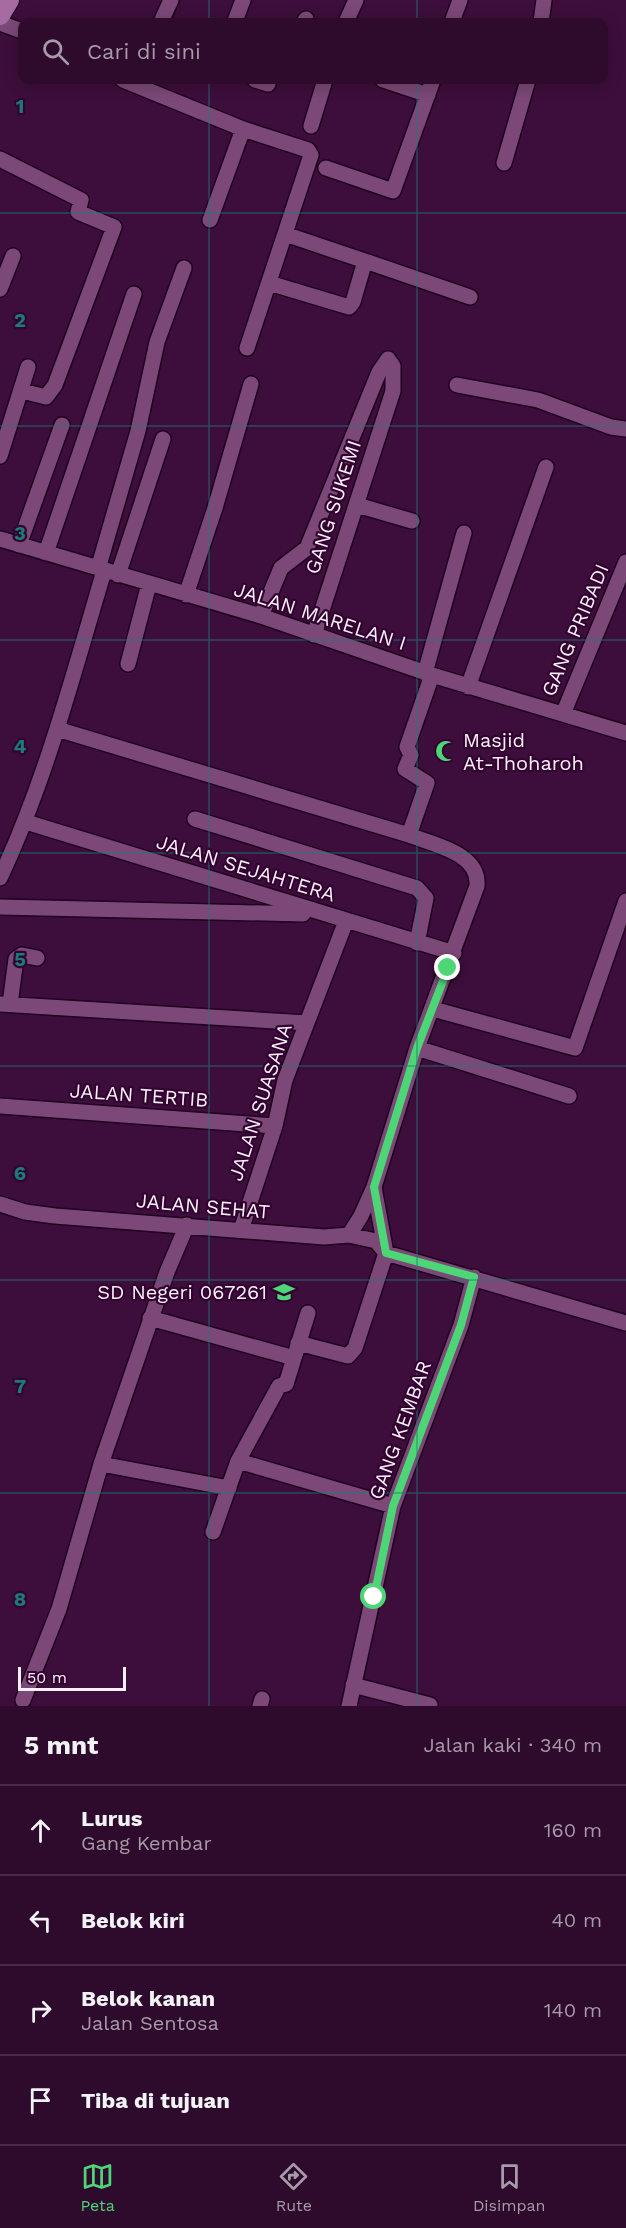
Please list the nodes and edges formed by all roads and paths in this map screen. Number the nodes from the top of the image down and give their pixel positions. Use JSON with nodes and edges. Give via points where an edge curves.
{"nodes":[{"id":1,"x":9,"y":0,"type":"edge"},
{"id":2,"x":171,"y":0,"type":"edge"},
{"id":3,"x":243,"y":0,"type":"edge"},
{"id":4,"x":356,"y":0,"type":"edge"},
{"id":5,"x":460,"y":0,"type":"edge"},
{"id":6,"x":544,"y":0,"type":"edge"},
{"id":7,"x":0,"y":15,"type":"edge"},
{"id":8,"x":163,"y":18,"type":"edge"},
{"id":9,"x":236,"y":18,"type":"edge"},
{"id":10,"x":348,"y":18,"type":"edge"},
{"id":11,"x":453,"y":18,"type":"edge"},
{"id":12,"x":542,"y":18,"type":"edge"},
{"id":13,"x":0,"y":23,"type":"edge"},
{"id":14,"x":18,"y":30,"type":"edge"},
{"id":15,"x":133,"y":84,"type":"edge"},
{"id":16,"x":324,"y":84,"type":"edge"},
{"id":17,"x":395,"y":84,"type":"edge"},
{"id":18,"x":432,"y":84,"type":"edge"},
{"id":19,"x":527,"y":84,"type":"edge"},
{"id":20,"x":428,"y":95,"type":"junction"},
{"id":21,"x":311,"y":126,"type":"dead end"},
{"id":22,"x":243,"y":129,"type":"junction"},
{"id":23,"x":0,"y":159,"type":"edge"},
{"id":24,"x":504,"y":163,"type":"dead end"},
{"id":25,"x":326,"y":168,"type":"dead end"},
{"id":26,"x":210,"y":220,"type":"dead end"},
{"id":27,"x":285,"y":234,"type":"junction"},
{"id":28,"x":13,"y":256,"type":"dead end"},
{"id":29,"x":365,"y":261,"type":"junction"},
{"id":30,"x":184,"y":268,"type":"dead end"},
{"id":31,"x":269,"y":283,"type":"junction"},
{"id":32,"x":0,"y":289,"type":"edge"},
{"id":33,"x":134,"y":294,"type":"dead end"},
{"id":34,"x":470,"y":297,"type":"dead end"},
{"id":35,"x":247,"y":348,"type":"dead end"},
{"id":36,"x":28,"y":367,"type":"dead end"},
{"id":37,"x":251,"y":384,"type":"dead end"},
{"id":38,"x":457,"y":385,"type":"dead end"},
{"id":39,"x":22,"y":391,"type":"junction"},
{"id":40,"x":62,"y":425,"type":"dead end"},
{"id":41,"x":626,"y":429,"type":"edge"},
{"id":42,"x":163,"y":439,"type":"dead end"},
{"id":43,"x":0,"y":456,"type":"edge"},
{"id":44,"x":546,"y":466,"type":"dead end"},
{"id":45,"x":357,"y":505,"type":"junction"},
{"id":46,"x":412,"y":522,"type":"dead end"},
{"id":47,"x":464,"y":532,"type":"dead end"},
{"id":48,"x":0,"y":539,"type":"edge"},
{"id":49,"x":19,"y":545,"type":"junction"},
{"id":50,"x":46,"y":553,"type":"junction"},
{"id":51,"x":626,"y":562,"type":"edge"},
{"id":52,"x":107,"y":572,"type":"junction"},
{"id":53,"x":149,"y":584,"type":"junction"},
{"id":54,"x":186,"y":595,"type":"junction"},
{"id":55,"x":261,"y":616,"type":"junction"},
{"id":56,"x":314,"y":635,"type":"junction"},
{"id":57,"x":128,"y":664,"type":"dead end"},
{"id":58,"x":429,"y":674,"type":"junction"},
{"id":59,"x":468,"y":687,"type":"junction"},
{"id":60,"x":563,"y":714,"type":"junction"},
{"id":61,"x":57,"y":729,"type":"junction"},
{"id":62,"x":626,"y":733,"type":"edge"},
{"id":63,"x":195,"y":819,"type":"dead end"},
{"id":64,"x":26,"y":822,"type":"junction"},
{"id":65,"x":409,"y":835,"type":"junction"},
{"id":66,"x":0,"y":878,"type":"edge"},
{"id":67,"x":626,"y":902,"type":"edge"},
{"id":68,"x":0,"y":907,"type":"edge"},
{"id":69,"x":320,"y":914,"type":"junction"},
{"id":70,"x":346,"y":921,"type":"junction"},
{"id":71,"x":417,"y":943,"type":"junction"},
{"id":72,"x":454,"y":953,"type":"junction"},
{"id":73,"x":37,"y":958,"type":"dead end"},
{"id":74,"x":5,"y":1004,"type":"edge"},
{"id":75,"x":433,"y":1009,"type":"junction"},
{"id":76,"x":307,"y":1023,"type":"junction"},
{"id":77,"x":417,"y":1048,"type":"junction"},
{"id":78,"x":569,"y":1096,"type":"dead end"},
{"id":79,"x":0,"y":1106,"type":"edge"},
{"id":80,"x":275,"y":1126,"type":"junction"},
{"id":81,"x":374,"y":1187,"type":"junction"},
{"id":82,"x":0,"y":1204,"type":"edge"},
{"id":83,"x":187,"y":1225,"type":"junction"},
{"id":84,"x":241,"y":1230,"type":"junction"},
{"id":85,"x":349,"y":1234,"type":"junction"},
{"id":86,"x":386,"y":1253,"type":"junction"},
{"id":87,"x":474,"y":1277,"type":"junction"},
{"id":88,"x":308,"y":1313,"type":"dead end"},
{"id":89,"x":150,"y":1318,"type":"junction"},
{"id":90,"x":626,"y":1323,"type":"edge"},
{"id":91,"x":296,"y":1351,"type":"junction"},
{"id":92,"x":238,"y":1461,"type":"junction"},
{"id":93,"x":100,"y":1464,"type":"junction"},
{"id":94,"x":229,"y":1488,"type":"junction"},
{"id":95,"x":393,"y":1506,"type":"junction"},
{"id":96,"x":213,"y":1532,"type":"dead end"},
{"id":97,"x":353,"y":1685,"type":"junction"},
{"id":98,"x":23,"y":1700,"type":"dead end"},
{"id":99,"x":430,"y":1705,"type":"edge"},
{"id":100,"x":349,"y":1706,"type":"edge"}],
"edges":[{"from":1,"to":7,"type":"main road"},
{"from":2,"to":8,"type":"street"},
{"from":3,"to":9,"type":"street"},
{"from":4,"to":10,"type":"street"},
{"from":5,"to":11,"type":"street"},
{"from":6,"to":12,"type":"street"},
{"from":13,"to":14,"type":"street"},
{"from":15,"to":22,"type":"street"},
{"from":16,"to":21,"type":"street"},
{"from":17,"to":20,"type":"street"},
{"from":18,"to":20,"type":"street"},
{"from":19,"to":24,"type":"street"},
{"from":20,"to":25,"type":"street","via":[[393,191]]},
{"from":22,"to":26,"type":"street"},
{"from":22,"to":27,"type":"street","via":[[308,150],[311,155]]},
{"from":23,"to":39,"type":"street","via":[[81,200],[78,212],[114,227],[55,385],[46,397]]},
{"from":27,"to":29,"type":"street"},
{"from":27,"to":31,"type":"street"},
{"from":28,"to":32,"type":"street"},
{"from":29,"to":31,"type":"street","via":[[349,307]]},
{"from":29,"to":34,"type":"street"},
{"from":30,"to":52,"type":"street","via":[[157,342]]},
{"from":31,"to":35,"type":"street"},
{"from":33,"to":50,"type":"street"},
{"from":36,"to":39,"type":"street"},
{"from":37,"to":54,"type":"street"},
{"from":38,"to":41,"type":"street","via":[[538,400]]},
{"from":39,"to":43,"type":"street"},
{"from":40,"to":49,"type":"street"},
{"from":42,"to":52,"type":"street"},
{"from":44,"to":59,"type":"street"},
{"from":45,"to":46,"type":"street"},
{"from":45,"to":55,"type":"street","name":"GANG SUKEMI","via":[[393,391],[393,366],[388,358],[307,548],[281,568]]},
{"from":45,"to":56,"type":"street","name":"GANG SUKEMI"},
{"from":47,"to":58,"type":"street"},
{"from":48,"to":49,"type":"street","name":"JALAN MARELAN I"},
{"from":49,"to":50,"type":"street","name":"JALAN MARELAN I"},
{"from":50,"to":52,"type":"street","name":"JALAN MARELAN I"},
{"from":51,"to":60,"type":"street","name":"GANG PRIBADI"},
{"from":52,"to":53,"type":"street","name":"JALAN MARELAN I"},
{"from":52,"to":61,"type":"street"},
{"from":53,"to":54,"type":"street","name":"JALAN MARELAN I"},
{"from":53,"to":57,"type":"street"},
{"from":54,"to":55,"type":"street","name":"JALAN MARELAN I"},
{"from":55,"to":56,"type":"street","name":"JALAN MARELAN I"},
{"from":56,"to":58,"type":"street","name":"JALAN MARELAN I"},
{"from":58,"to":59,"type":"street","name":"JALAN MARELAN I"},
{"from":58,"to":65,"type":"street","via":[[407,747],[411,755],[405,769],[427,783]]},
{"from":59,"to":60,"type":"street","name":"JALAN MARELAN I"},
{"from":60,"to":62,"type":"street","name":"JALAN MARELAN I"},
{"from":61,"to":64,"type":"street"},
{"from":61,"to":65,"type":"street"},
{"from":63,"to":71,"type":"street","via":[[417,888],[426,898]]},
{"from":64,"to":66,"type":"street"},
{"from":64,"to":69,"type":"street","name":"JALAN SEJAHTERA"},
{"from":65,"to":72,"type":"street","via":[[464,857],[477,874],[477,886]]},
{"from":67,"to":75,"type":"street","via":[[575,1048]]},
{"from":68,"to":69,"type":"street"},
{"from":69,"to":70,"type":"street","name":"JALAN SEJAHTERA"},
{"from":70,"to":71,"type":"street","name":"JALAN SEJAHTERA"},
{"from":70,"to":76,"type":"street","name":"JALAN SUASANA"},
{"from":71,"to":72,"type":"street","name":"JALAN SEJAHTERA"},
{"from":72,"to":75,"type":"street"},
{"from":73,"to":74,"type":"street","via":[[16,959]]},
{"from":74,"to":76,"type":"street"},
{"from":75,"to":77,"type":"street"},
{"from":76,"to":80,"type":"street","name":"JALAN SUASANA","via":[[285,1080]]},
{"from":77,"to":78,"type":"street"},
{"from":77,"to":81,"type":"street"},
{"from":79,"to":80,"type":"street","name":"JALAN TERTIB"},
{"from":80,"to":84,"type":"street","name":"JALAN SUASANA"},
{"from":81,"to":85,"type":"street","via":[[362,1216]]},
{"from":81,"to":86,"type":"street"},
{"from":82,"to":83,"type":"street","name":"JALAN SEHAT","via":[[55,1216]]},
{"from":83,"to":84,"type":"street","name":"JALAN SEHAT"},
{"from":83,"to":89,"type":"street"},
{"from":84,"to":85,"type":"street","name":"JALAN SEHAT","via":[[324,1237]]},
{"from":85,"to":86,"type":"street","via":[[376,1241]]},
{"from":86,"to":87,"type":"street"},
{"from":86,"to":91,"type":"street","via":[[352,1354]]},
{"from":87,"to":90,"type":"street"},
{"from":87,"to":95,"type":"street","name":"GANG KEMBAR","via":[[461,1325]]},
{"from":88,"to":91,"type":"street"},
{"from":89,"to":91,"type":"street"},
{"from":89,"to":93,"type":"street"},
{"from":91,"to":92,"type":"street","via":[[286,1383],[279,1386]]},
{"from":92,"to":94,"type":"street"},
{"from":92,"to":95,"type":"street"},
{"from":93,"to":94,"type":"street"},
{"from":93,"to":98,"type":"street","via":[[59,1609]]},
{"from":94,"to":96,"type":"street"},
{"from":95,"to":97,"type":"street","name":"GANG KEMBAR"},
{"from":97,"to":99,"type":"street"},
{"from":97,"to":100,"type":"street","name":"GANG KEMBAR"}]}
